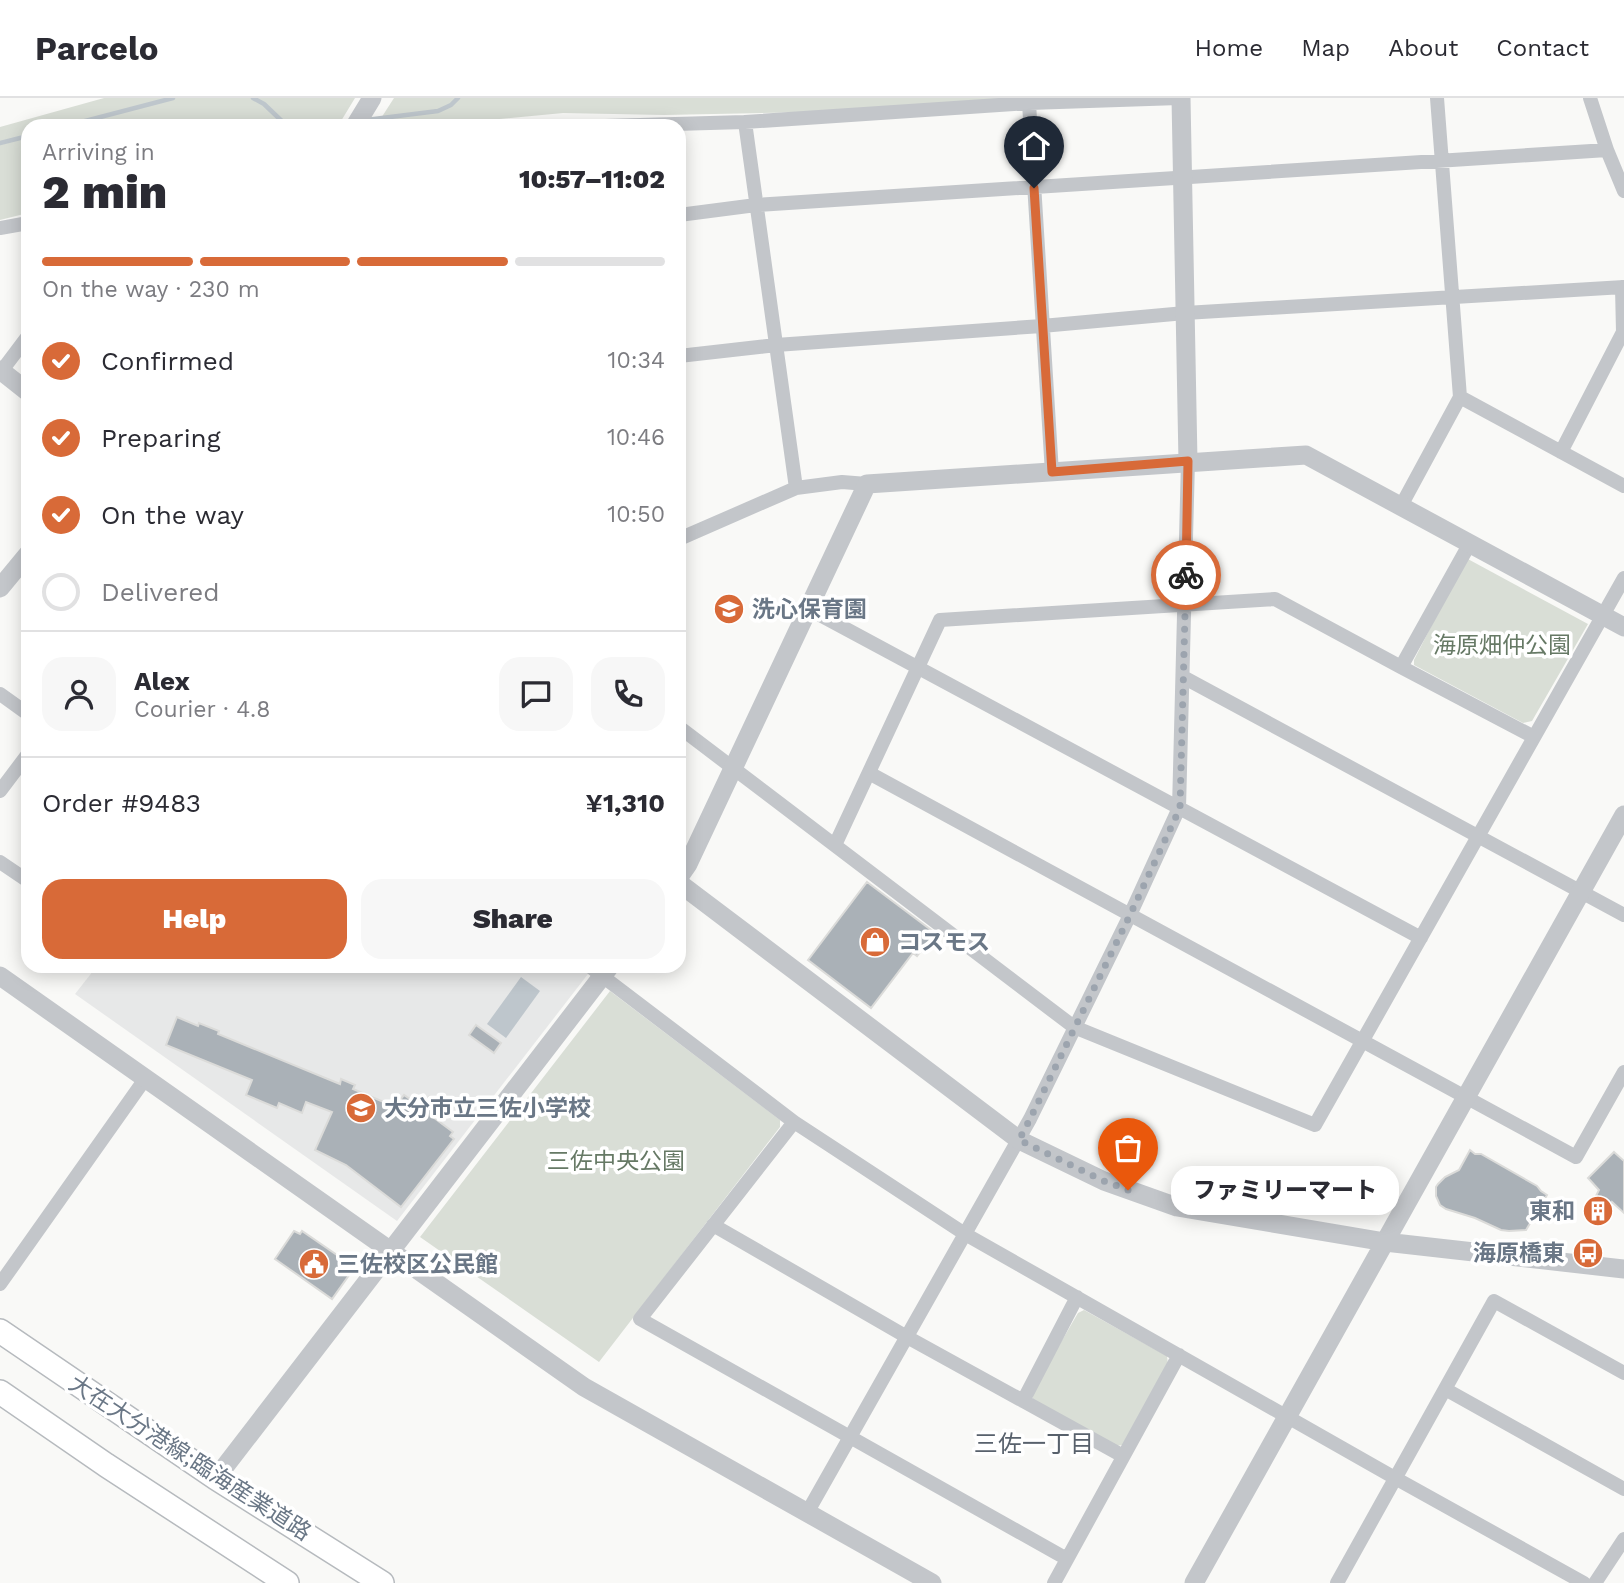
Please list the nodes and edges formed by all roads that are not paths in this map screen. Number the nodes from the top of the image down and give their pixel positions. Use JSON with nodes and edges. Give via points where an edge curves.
{"nodes":[{"id":1,"x":1180,"y":98,"type":"edge"},
{"id":2,"x":1437,"y":98,"type":"edge"},
{"id":3,"x":1590,"y":98,"type":"edge"},
{"id":4,"x":1029,"y":103,"type":"junction"},
{"id":5,"x":745,"y":122,"type":"junction"},
{"id":6,"x":686,"y":124,"type":"edge"},
{"id":7,"x":1607,"y":150,"type":"junction"},
{"id":8,"x":1442,"y":160,"type":"junction"},
{"id":9,"x":1182,"y":177,"type":"junction"},
{"id":10,"x":1034,"y":188,"type":"junction"},
{"id":11,"x":1624,"y":191,"type":"edge"},
{"id":12,"x":756,"y":205,"type":"junction"},
{"id":13,"x":686,"y":214,"type":"edge"},
{"id":14,"x":21,"y":224,"type":"edge"},
{"id":15,"x":0,"y":228,"type":"edge"},
{"id":16,"x":1623,"y":287,"type":"edge"},
{"id":17,"x":1452,"y":298,"type":"junction"},
{"id":18,"x":1185,"y":313,"type":"junction"},
{"id":19,"x":1042,"y":326,"type":"junction"},
{"id":20,"x":21,"y":345,"type":"edge"},
{"id":21,"x":776,"y":345,"type":"junction"},
{"id":22,"x":686,"y":355,"type":"edge"},
{"id":23,"x":0,"y":371,"type":"edge"},
{"id":24,"x":21,"y":386,"type":"edge"},
{"id":25,"x":1460,"y":397,"type":"junction"},
{"id":26,"x":1561,"y":452,"type":"junction"},
{"id":27,"x":1188,"y":461,"type":"junction"},
{"id":28,"x":1052,"y":472,"type":"junction"},
{"id":29,"x":867,"y":484,"type":"junction"},
{"id":30,"x":1624,"y":486,"type":"edge"},
{"id":31,"x":796,"y":488,"type":"junction"},
{"id":32,"x":1401,"y":506,"type":"junction"},
{"id":33,"x":686,"y":536,"type":"edge"},
{"id":34,"x":1470,"y":543,"type":"junction"},
{"id":35,"x":21,"y":562,"type":"edge"},
{"id":36,"x":1624,"y":578,"type":"edge"},
{"id":37,"x":0,"y":588,"type":"edge"},
{"id":38,"x":1185,"y":605,"type":"junction"},
{"id":39,"x":809,"y":609,"type":"junction"},
{"id":40,"x":1603,"y":615,"type":"junction"},
{"id":41,"x":1624,"y":627,"type":"edge"},
{"id":42,"x":1401,"y":667,"type":"junction"},
{"id":43,"x":918,"y":668,"type":"junction"},
{"id":44,"x":1183,"y":677,"type":"junction"},
{"id":45,"x":0,"y":694,"type":"edge"},
{"id":46,"x":21,"y":709,"type":"edge"},
{"id":47,"x":686,"y":732,"type":"edge"},
{"id":48,"x":1534,"y":737,"type":"junction"},
{"id":49,"x":21,"y":763,"type":"edge"},
{"id":50,"x":734,"y":768,"type":"junction"},
{"id":51,"x":869,"y":773,"type":"junction"},
{"id":52,"x":0,"y":791,"type":"edge"},
{"id":53,"x":1180,"y":808,"type":"junction"},
{"id":54,"x":1624,"y":816,"type":"edge"},
{"id":55,"x":1478,"y":836,"type":"junction"},
{"id":56,"x":835,"y":845,"type":"junction"},
{"id":57,"x":0,"y":862,"type":"edge"},
{"id":58,"x":686,"y":867,"type":"edge"},
{"id":59,"x":21,"y":876,"type":"edge"},
{"id":60,"x":686,"y":888,"type":"edge"},
{"id":61,"x":1581,"y":892,"type":"junction"},
{"id":62,"x":1130,"y":915,"type":"junction"},
{"id":63,"x":1624,"y":915,"type":"edge"},
{"id":64,"x":1421,"y":937,"type":"junction"},
{"id":65,"x":598,"y":973,"type":"edge"},
{"id":66,"x":606,"y":973,"type":"edge"},
{"id":67,"x":0,"y":976,"type":"edge"},
{"id":68,"x":1074,"y":1027,"type":"junction"},
{"id":69,"x":1363,"y":1041,"type":"junction"},
{"id":70,"x":1624,"y":1072,"type":"edge"},
{"id":71,"x":145,"y":1079,"type":"junction"},
{"id":72,"x":1466,"y":1097,"type":"junction"},
{"id":73,"x":794,"y":1122,"type":"junction"},
{"id":74,"x":1019,"y":1140,"type":"junction"},
{"id":75,"x":713,"y":1225,"type":"junction"},
{"id":76,"x":965,"y":1234,"type":"junction"},
{"id":77,"x":1385,"y":1242,"type":"junction"},
{"id":78,"x":391,"y":1251,"type":"junction"},
{"id":79,"x":1624,"y":1269,"type":"edge"},
{"id":80,"x":0,"y":1284,"type":"edge"},
{"id":81,"x":1077,"y":1297,"type":"junction"},
{"id":82,"x":0,"y":1331,"type":"edge"},
{"id":83,"x":907,"y":1337,"type":"junction"},
{"id":84,"x":1179,"y":1355,"type":"junction"},
{"id":85,"x":1624,"y":1373,"type":"edge"},
{"id":86,"x":1445,"y":1389,"type":"junction"},
{"id":87,"x":0,"y":1392,"type":"edge"},
{"id":88,"x":1023,"y":1401,"type":"junction"},
{"id":89,"x":1287,"y":1416,"type":"junction"},
{"id":90,"x":850,"y":1437,"type":"junction"},
{"id":91,"x":1124,"y":1456,"type":"junction"},
{"id":92,"x":1395,"y":1478,"type":"junction"},
{"id":93,"x":216,"y":1479,"type":"junction"},
{"id":94,"x":1624,"y":1489,"type":"edge"},
{"id":95,"x":807,"y":1513,"type":"junction"},
{"id":96,"x":1624,"y":1539,"type":"edge"},
{"id":97,"x":1067,"y":1559,"type":"junction"},
{"id":98,"x":1340,"y":1582,"type":"edge"},
{"id":99,"x":287,"y":1583,"type":"edge"},
{"id":100,"x":382,"y":1583,"type":"edge"},
{"id":101,"x":932,"y":1583,"type":"edge"},
{"id":102,"x":1054,"y":1583,"type":"edge"},
{"id":103,"x":1194,"y":1583,"type":"edge"},
{"id":104,"x":1584,"y":1583,"type":"edge"},
{"id":105,"x":1595,"y":1583,"type":"edge"}],
"edges":[{"from":1,"to":4,"type":"street"},
{"from":1,"to":9,"type":"street"},
{"from":2,"to":8,"type":"street"},
{"from":3,"to":7,"type":"street"},
{"from":4,"to":5,"type":"street"},
{"from":4,"to":10,"type":"street"},
{"from":5,"to":6,"type":"street"},
{"from":5,"to":12,"type":"street"},
{"from":7,"to":8,"type":"street"},
{"from":7,"to":11,"type":"street"},
{"from":8,"to":9,"type":"street"},
{"from":8,"to":17,"type":"street"},
{"from":9,"to":10,"type":"street"},
{"from":9,"to":18,"type":"street"},
{"from":10,"to":12,"type":"street"},
{"from":10,"to":19,"type":"street"},
{"from":12,"to":13,"type":"street"},
{"from":12,"to":21,"type":"street"},
{"from":14,"to":15,"type":"street"},
{"from":16,"to":17,"type":"street"},
{"from":16,"to":26,"type":"street","via":[[1623,332]]},
{"from":17,"to":18,"type":"street"},
{"from":17,"to":25,"type":"street"},
{"from":18,"to":19,"type":"street"},
{"from":18,"to":27,"type":"street"},
{"from":19,"to":21,"type":"street"},
{"from":19,"to":28,"type":"street"},
{"from":20,"to":23,"type":"street"},
{"from":21,"to":22,"type":"street"},
{"from":21,"to":31,"type":"street"},
{"from":23,"to":24,"type":"street"},
{"from":25,"to":26,"type":"street"},
{"from":25,"to":32,"type":"street"},
{"from":26,"to":30,"type":"street"},
{"from":27,"to":28,"type":"street"},
{"from":27,"to":32,"type":"street","via":[[1306,454]]},
{"from":27,"to":38,"type":"street"},
{"from":28,"to":29,"type":"street"},
{"from":29,"to":31,"type":"street"},
{"from":29,"to":39,"type":"street"},
{"from":31,"to":33,"type":"street"},
{"from":32,"to":34,"type":"street"},
{"from":34,"to":40,"type":"street"},
{"from":34,"to":42,"type":"street"},
{"from":35,"to":37,"type":"street"},
{"from":36,"to":40,"type":"street"},
{"from":38,"to":42,"type":"street","via":[[1275,599]]},
{"from":38,"to":43,"type":"street","via":[[940,620]]},
{"from":38,"to":44,"type":"street"},
{"from":39,"to":43,"type":"street"},
{"from":39,"to":50,"type":"street"},
{"from":40,"to":41,"type":"street"},
{"from":40,"to":48,"type":"street"},
{"from":42,"to":48,"type":"street"},
{"from":43,"to":51,"type":"street"},
{"from":43,"to":53,"type":"street"},
{"from":44,"to":53,"type":"street"},
{"from":44,"to":55,"type":"street"},
{"from":45,"to":46,"type":"street"},
{"from":47,"to":50,"type":"street"},
{"from":48,"to":55,"type":"street"},
{"from":49,"to":52,"type":"street"},
{"from":50,"to":56,"type":"street"},
{"from":50,"to":58,"type":"street"},
{"from":51,"to":56,"type":"street"},
{"from":51,"to":62,"type":"street"},
{"from":53,"to":62,"type":"street"},
{"from":53,"to":64,"type":"street"},
{"from":54,"to":61,"type":"street"},
{"from":55,"to":61,"type":"street"},
{"from":55,"to":64,"type":"street"},
{"from":56,"to":68,"type":"street"},
{"from":57,"to":59,"type":"street"},
{"from":60,"to":74,"type":"street"},
{"from":61,"to":63,"type":"street"},
{"from":61,"to":72,"type":"street"},
{"from":62,"to":68,"type":"street"},
{"from":62,"to":69,"type":"street"},
{"from":64,"to":69,"type":"street"},
{"from":65,"to":78,"type":"street"},
{"from":66,"to":73,"type":"street"},
{"from":67,"to":71,"type":"street"},
{"from":68,"to":69,"type":"street","via":[[1315,1125]]},
{"from":68,"to":74,"type":"street"},
{"from":69,"to":72,"type":"street"},
{"from":70,"to":72,"type":"street","via":[[1576,1157]]},
{"from":71,"to":78,"type":"street"},
{"from":71,"to":80,"type":"street"},
{"from":72,"to":77,"type":"street"},
{"from":73,"to":75,"type":"street"},
{"from":73,"to":76,"type":"street"},
{"from":74,"to":76,"type":"street"},
{"from":74,"to":77,"type":"street","via":[[1104,1181],[1177,1207]]},
{"from":75,"to":83,"type":"street"},
{"from":75,"to":90,"type":"street","via":[[640,1319]]},
{"from":76,"to":81,"type":"street"},
{"from":76,"to":83,"type":"street"},
{"from":77,"to":79,"type":"street"},
{"from":77,"to":89,"type":"street"},
{"from":78,"to":93,"type":"street"},
{"from":78,"to":95,"type":"street","via":[[584,1387]]},
{"from":81,"to":84,"type":"street"},
{"from":81,"to":88,"type":"street"},
{"from":82,"to":93,"type":"main road","name":"大在大分港線;臨海産業道路"},
{"from":83,"to":88,"type":"street"},
{"from":83,"to":90,"type":"street"},
{"from":84,"to":89,"type":"street"},
{"from":84,"to":91,"type":"street"},
{"from":85,"to":86,"type":"street","via":[[1494,1301]]},
{"from":86,"to":92,"type":"street"},
{"from":86,"to":94,"type":"street"},
{"from":87,"to":99,"type":"main road"},
{"from":88,"to":91,"type":"street"},
{"from":89,"to":92,"type":"street"},
{"from":89,"to":103,"type":"street"},
{"from":90,"to":95,"type":"street"},
{"from":90,"to":97,"type":"street"},
{"from":91,"to":97,"type":"street"},
{"from":92,"to":98,"type":"street"},
{"from":92,"to":104,"type":"street"},
{"from":93,"to":100,"type":"main road","name":"大在大分港線;臨海産業道路"},
{"from":95,"to":101,"type":"street"},
{"from":96,"to":105,"type":"street"},
{"from":97,"to":102,"type":"street"}]}
